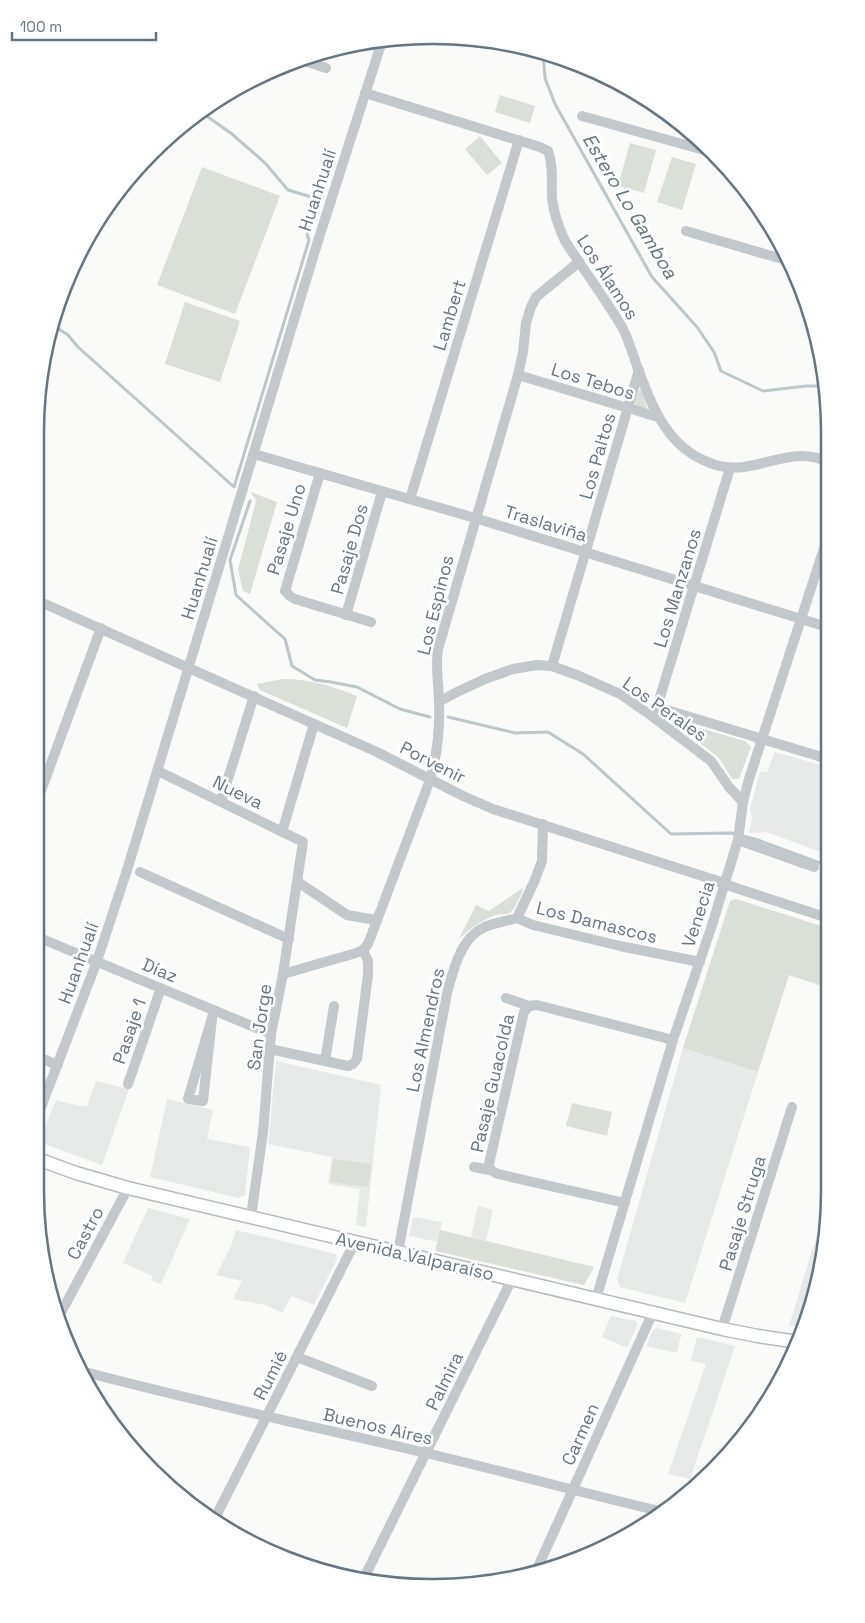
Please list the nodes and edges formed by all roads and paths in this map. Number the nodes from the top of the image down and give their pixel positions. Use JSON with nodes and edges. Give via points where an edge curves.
{"nodes":[{"id":1,"x":379,"y":47,"type":"edge"},
{"id":2,"x":311,"y":63,"type":"edge"},
{"id":3,"x":326,"y":68,"type":"dead end"},
{"id":4,"x":365,"y":93,"type":"junction"},
{"id":5,"x":582,"y":116,"type":"dead end"},
{"id":6,"x":519,"y":140,"type":"junction"},
{"id":7,"x":697,"y":148,"type":"edge"},
{"id":8,"x":686,"y":231,"type":"dead end"},
{"id":9,"x":780,"y":258,"type":"edge"},
{"id":10,"x":579,"y":262,"type":"junction"},
{"id":11,"x":639,"y":370,"type":"junction"},
{"id":12,"x":518,"y":375,"type":"junction"},
{"id":13,"x":628,"y":408,"type":"junction"},
{"id":14,"x":658,"y":417,"type":"junction"},
{"id":15,"x":254,"y":454,"type":"junction"},
{"id":16,"x":821,"y":459,"type":"edge"},
{"id":17,"x":730,"y":468,"type":"junction"},
{"id":18,"x":320,"y":473,"type":"junction"},
{"id":19,"x":382,"y":492,"type":"junction"},
{"id":20,"x":410,"y":499,"type":"junction"},
{"id":21,"x":475,"y":518,"type":"junction"},
{"id":22,"x":585,"y":552,"type":"junction"},
{"id":23,"x":821,"y":557,"type":"edge"},
{"id":24,"x":695,"y":586,"type":"junction"},
{"id":25,"x":44,"y":603,"type":"edge"},
{"id":26,"x":346,"y":614,"type":"junction"},
{"id":27,"x":800,"y":619,"type":"junction"},
{"id":28,"x":371,"y":622,"type":"dead end"},
{"id":29,"x":821,"y":625,"type":"edge"},
{"id":30,"x":101,"y":628,"type":"junction"},
{"id":31,"x":552,"y":666,"type":"junction"},
{"id":32,"x":188,"y":667,"type":"junction"},
{"id":33,"x":254,"y":696,"type":"junction"},
{"id":34,"x":440,"y":702,"type":"junction"},
{"id":35,"x":653,"y":711,"type":"junction"},
{"id":36,"x":314,"y":724,"type":"junction"},
{"id":37,"x":762,"y":738,"type":"junction"},
{"id":38,"x":821,"y":757,"type":"edge"},
{"id":39,"x":158,"y":771,"type":"junction"},
{"id":40,"x":430,"y":780,"type":"junction"},
{"id":41,"x":44,"y":783,"type":"edge"},
{"id":42,"x":221,"y":801,"type":"junction"},
{"id":43,"x":743,"y":802,"type":"junction"},
{"id":44,"x":543,"y":824,"type":"junction"},
{"id":45,"x":282,"y":832,"type":"junction"},
{"id":46,"x":738,"y":840,"type":"junction"},
{"id":47,"x":303,"y":842,"type":"joint"},
{"id":48,"x":814,"y":867,"type":"dead end"},
{"id":49,"x":140,"y":872,"type":"dead end"},
{"id":50,"x":298,"y":882,"type":"junction"},
{"id":51,"x":725,"y":884,"type":"junction"},
{"id":52,"x":821,"y":916,"type":"edge"},
{"id":53,"x":517,"y":918,"type":"junction"},
{"id":54,"x":376,"y":920,"type":"junction"},
{"id":55,"x":289,"y":938,"type":"junction"},
{"id":56,"x":44,"y":940,"type":"edge"},
{"id":57,"x":363,"y":950,"type":"junction"},
{"id":58,"x":97,"y":962,"type":"junction"},
{"id":59,"x":700,"y":962,"type":"junction"},
{"id":60,"x":283,"y":974,"type":"junction"},
{"id":61,"x":161,"y":988,"type":"junction"},
{"id":62,"x":506,"y":998,"type":"dead end"},
{"id":63,"x":334,"y":1006,"type":"dead end"},
{"id":64,"x":529,"y":1006,"type":"junction"},
{"id":65,"x":213,"y":1015,"type":"junction"},
{"id":66,"x":271,"y":1034,"type":"junction"},
{"id":67,"x":673,"y":1040,"type":"junction"},
{"id":68,"x":270,"y":1049,"type":"junction"},
{"id":69,"x":44,"y":1060,"type":"edge"},
{"id":70,"x":325,"y":1062,"type":"junction"},
{"id":71,"x":58,"y":1065,"type":"junction"},
{"id":72,"x":128,"y":1084,"type":"dead end"},
{"id":73,"x":44,"y":1100,"type":"edge"},
{"id":74,"x":792,"y":1107,"type":"dead end"},
{"id":75,"x":44,"y":1161,"type":"edge"},
{"id":76,"x":474,"y":1167,"type":"dead end"},
{"id":77,"x":490,"y":1170,"type":"junction"},
{"id":78,"x":128,"y":1188,"type":"junction"},
{"id":79,"x":626,"y":1203,"type":"junction"},
{"id":80,"x":251,"y":1217,"type":"junction"},
{"id":81,"x":355,"y":1242,"type":"junction"},
{"id":82,"x":398,"y":1252,"type":"junction"},
{"id":83,"x":512,"y":1279,"type":"junction"},
{"id":84,"x":596,"y":1299,"type":"junction"},
{"id":85,"x":62,"y":1310,"type":"edge"},
{"id":86,"x":653,"y":1312,"type":"junction"},
{"id":87,"x":722,"y":1329,"type":"junction"},
{"id":88,"x":791,"y":1341,"type":"edge"},
{"id":89,"x":297,"y":1357,"type":"junction"},
{"id":90,"x":90,"y":1373,"type":"edge"},
{"id":91,"x":372,"y":1386,"type":"dead end"},
{"id":92,"x":267,"y":1416,"type":"junction"},
{"id":93,"x":426,"y":1453,"type":"junction"},
{"id":94,"x":572,"y":1491,"type":"junction"},
{"id":95,"x":654,"y":1510,"type":"edge"},
{"id":96,"x":217,"y":1514,"type":"edge"},
{"id":97,"x":539,"y":1564,"type":"edge"},
{"id":98,"x":366,"y":1573,"type":"edge"}],
"edges":[{"from":1,"to":4,"type":"street","name":"Huanhualí"},
{"from":2,"to":3,"type":"street"},
{"from":4,"to":6,"type":"street","name":"Los Álamos"},
{"from":4,"to":15,"type":"street","name":"Huanhualí"},
{"from":5,"to":7,"type":"street"},
{"from":6,"to":10,"type":"street","name":"Los Álamos","via":[[548,151],[552,200],[558,223]]},
{"from":6,"to":20,"type":"street","name":"Lambert"},
{"from":8,"to":9,"type":"street"},
{"from":10,"to":11,"type":"street","name":"Los Álamos","via":[[622,327]]},
{"from":10,"to":12,"type":"street","name":"Los Espinos","via":[[536,298],[531,307]]},
{"from":11,"to":13,"type":"street","name":"Los Paltos"},
{"from":11,"to":14,"type":"street","name":"Los Álamos"},
{"from":12,"to":13,"type":"street","name":"Los Tebos"},
{"from":12,"to":21,"type":"street","name":"Los Espinos"},
{"from":13,"to":14,"type":"street","name":"Los Tebos"},
{"from":13,"to":22,"type":"street","name":"Los Paltos"},
{"from":14,"to":17,"type":"street","name":"Los Álamos","via":[[687,452]]},
{"from":15,"to":18,"type":"street","name":"Traslaviña"},
{"from":15,"to":32,"type":"street","name":"Huanhualí"},
{"from":16,"to":17,"type":"street","name":"Los Álamos","via":[[797,455]]},
{"from":17,"to":24,"type":"street","name":"Los Manzanos"},
{"from":18,"to":19,"type":"street","name":"Traslaviña"},
{"from":18,"to":26,"type":"street","name":"Pasaje Uno","via":[[285,587],[287,594],[295,598]]},
{"from":19,"to":20,"type":"street","name":"Traslaviña"},
{"from":19,"to":26,"type":"street","name":"Pasaje Dos"},
{"from":20,"to":21,"type":"street","name":"Traslaviña"},
{"from":21,"to":22,"type":"street","name":"Traslaviña"},
{"from":21,"to":34,"type":"street","name":"Los Espinos","via":[[438,649],[436,673]]},
{"from":22,"to":24,"type":"street","name":"Traslaviña"},
{"from":22,"to":31,"type":"street","name":"Los Paltos"},
{"from":23,"to":27,"type":"street","name":"Venecia"},
{"from":24,"to":27,"type":"street","name":"Traslaviña"},
{"from":24,"to":35,"type":"street","name":"Los Manzanos"},
{"from":25,"to":30,"type":"street","name":"Porvenir"},
{"from":26,"to":28,"type":"street"},
{"from":27,"to":29,"type":"street","name":"Traslaviña"},
{"from":27,"to":37,"type":"street","name":"Venecia"},
{"from":30,"to":32,"type":"street","name":"Porvenir"},
{"from":30,"to":41,"type":"street"},
{"from":31,"to":34,"type":"street","name":"Los Perales","via":[[537,665],[494,675]]},
{"from":31,"to":35,"type":"street","name":"Los Perales"},
{"from":32,"to":33,"type":"street","name":"Porvenir"},
{"from":32,"to":39,"type":"street","name":"Huanhualí"},
{"from":33,"to":36,"type":"street","name":"Porvenir"},
{"from":33,"to":42,"type":"street"},
{"from":34,"to":40,"type":"street","name":"Los Espinos","via":[[435,763]]},
{"from":35,"to":37,"type":"street"},
{"from":35,"to":43,"type":"street","name":"Los Perales","via":[[711,761]]},
{"from":36,"to":40,"type":"street","name":"Porvenir"},
{"from":36,"to":45,"type":"street"},
{"from":37,"to":38,"type":"street"},
{"from":37,"to":43,"type":"street","name":"Venecia"},
{"from":39,"to":42,"type":"street","name":"Nueva"},
{"from":39,"to":58,"type":"street","name":"Huanhualí"},
{"from":40,"to":44,"type":"street","name":"Porvenir","via":[[493,809]]},
{"from":40,"to":54,"type":"street","name":"Los Espinos"},
{"from":42,"to":45,"type":"street","name":"Nueva"},
{"from":43,"to":46,"type":"street","name":"Venecia"},
{"from":44,"to":51,"type":"street","name":"Porvenir"},
{"from":44,"to":53,"type":"street","via":[[542,861]]},
{"from":45,"to":47,"type":"street","name":"Nueva"},
{"from":46,"to":48,"type":"street"},
{"from":46,"to":51,"type":"street","name":"Venecia"},
{"from":47,"to":50,"type":"street","name":"San Jorge"},
{"from":49,"to":55,"type":"street"},
{"from":50,"to":54,"type":"street","via":[[347,915]]},
{"from":50,"to":55,"type":"street","name":"San Jorge"},
{"from":51,"to":52,"type":"street","name":"Porvenir"},
{"from":51,"to":59,"type":"street","name":"Venecia"},
{"from":53,"to":59,"type":"street","name":"Los Damascos","via":[[533,925],[620,946]]},
{"from":53,"to":82,"type":"street","name":"Los Almendros","via":[[476,932],[458,956],[447,993]]},
{"from":54,"to":57,"type":"street","name":"Los Espinos"},
{"from":55,"to":60,"type":"street","name":"San Jorge"},
{"from":56,"to":58,"type":"street","name":"Díaz"},
{"from":57,"to":60,"type":"street"},
{"from":57,"to":70,"type":"street","via":[[368,961],[368,975],[357,1059],[348,1066]]},
{"from":58,"to":61,"type":"street","name":"Díaz"},
{"from":58,"to":71,"type":"street","name":"Huanhualí"},
{"from":59,"to":67,"type":"street","name":"Venecia"},
{"from":60,"to":66,"type":"street","name":"San Jorge"},
{"from":61,"to":65,"type":"street","name":"Díaz"},
{"from":61,"to":72,"type":"street","name":"Pasaje 1"},
{"from":62,"to":64,"type":"street","name":"Pasaje Guacolda"},
{"from":63,"to":70,"type":"street"},
{"from":64,"to":67,"type":"street","name":"Pasaje Guacolda","via":[[537,1005]]},
{"from":64,"to":77,"type":"street","name":"Pasaje Guacolda","via":[[524,1012]]},
{"from":65,"to":65,"type":"street","via":[[204,1046],[188,1099],[203,1101]]},
{"from":65,"to":66,"type":"street","name":"Díaz"},
{"from":66,"to":68,"type":"street","name":"San Jorge"},
{"from":67,"to":79,"type":"street","name":"Venecia"},
{"from":68,"to":70,"type":"street"},
{"from":68,"to":80,"type":"street","name":"San Jorge"},
{"from":69,"to":71,"type":"street"},
{"from":71,"to":73,"type":"street","name":"Huanhualí"},
{"from":74,"to":87,"type":"street","name":"Pasaje Struga"},
{"from":75,"to":78,"type":"main road","name":"Avenida Valparaíso"},
{"from":76,"to":77,"type":"street","name":"Pasaje Guacolda"},
{"from":77,"to":79,"type":"street","name":"Pasaje Guacolda"},
{"from":78,"to":80,"type":"main road","name":"Avenida Valparaíso"},
{"from":78,"to":85,"type":"street","name":"Castro"},
{"from":79,"to":84,"type":"street","name":"Venecia"},
{"from":80,"to":81,"type":"main road","name":"Avenida Valparaíso"},
{"from":81,"to":82,"type":"main road","name":"Avenida Valparaíso"},
{"from":81,"to":89,"type":"street","name":"Rumié"},
{"from":82,"to":83,"type":"main road","name":"Avenida Valparaíso"},
{"from":83,"to":84,"type":"main road","name":"Avenida Valparaíso"},
{"from":83,"to":93,"type":"street","name":"Palmira"},
{"from":84,"to":86,"type":"main road","name":"Avenida Valparaíso"},
{"from":86,"to":87,"type":"main road","name":"Avenida Valparaíso"},
{"from":86,"to":94,"type":"street","name":"Carmen"},
{"from":87,"to":88,"type":"main road","name":"Avenida Valparaíso"},
{"from":89,"to":91,"type":"street"},
{"from":89,"to":92,"type":"street","name":"Rumié"},
{"from":90,"to":92,"type":"street","name":"Buenos Aires"},
{"from":92,"to":93,"type":"street","name":"Buenos Aires"},
{"from":92,"to":96,"type":"street","name":"Rumié"},
{"from":93,"to":94,"type":"street","name":"Buenos Aires"},
{"from":93,"to":98,"type":"street","name":"Palmira"},
{"from":94,"to":95,"type":"street","name":"Buenos Aires"},
{"from":94,"to":97,"type":"street","name":"Carmen"}]}
